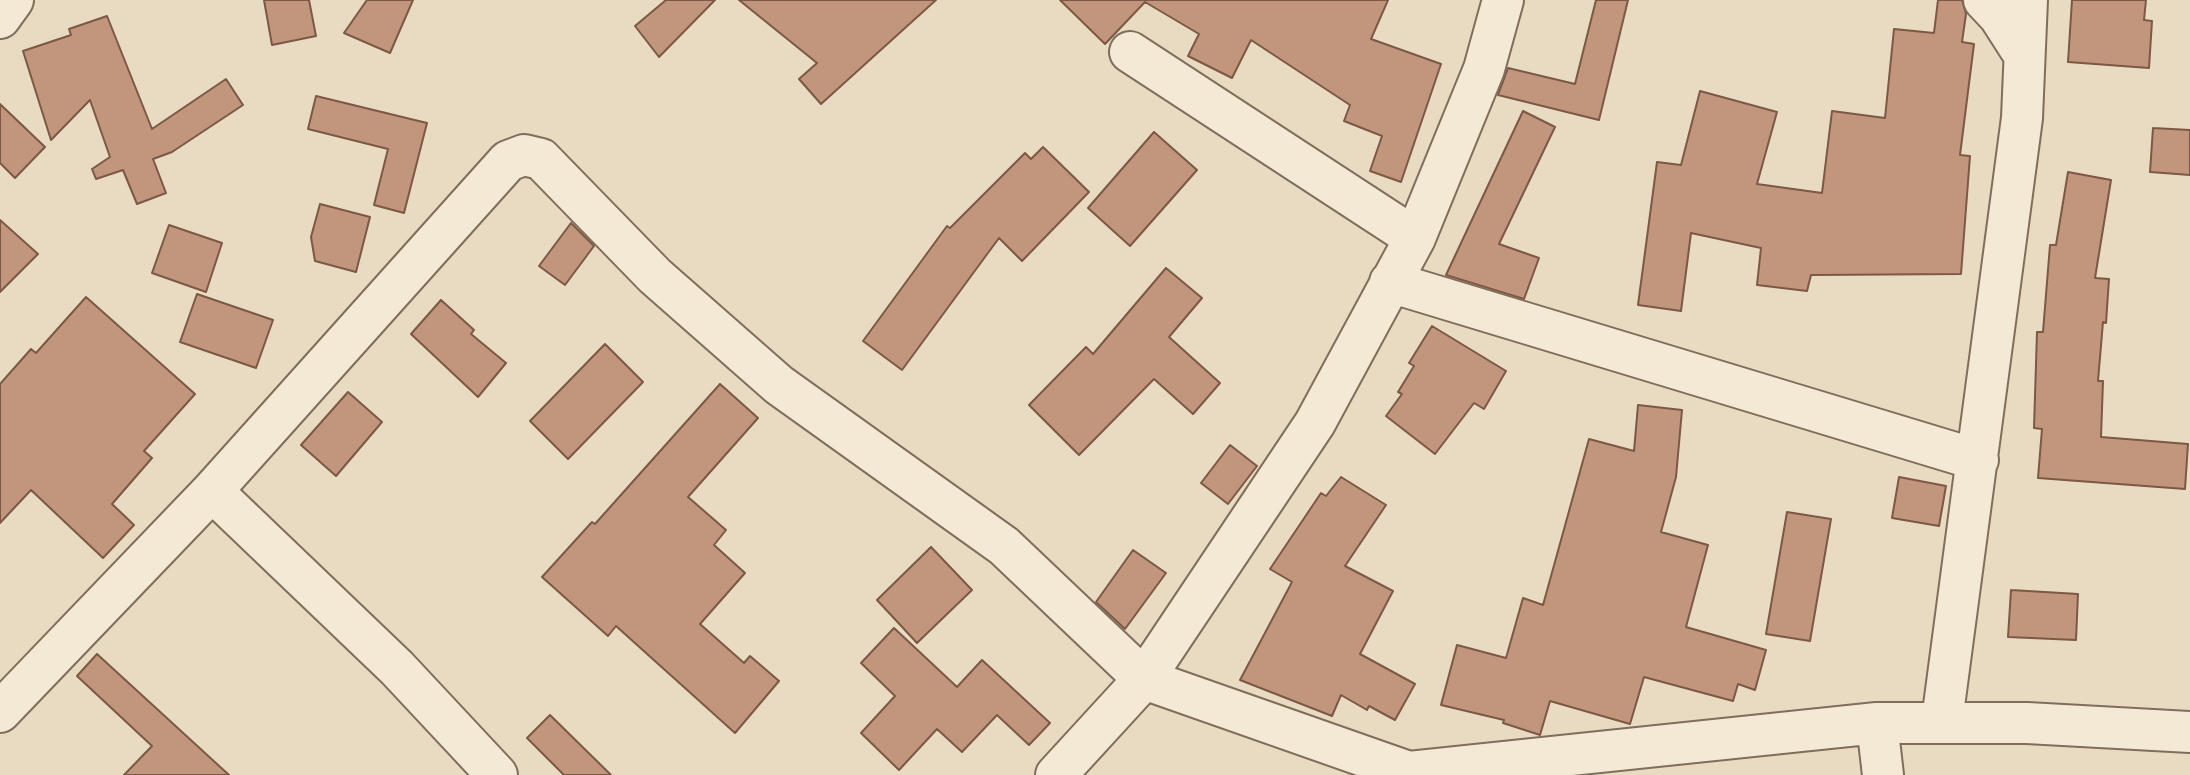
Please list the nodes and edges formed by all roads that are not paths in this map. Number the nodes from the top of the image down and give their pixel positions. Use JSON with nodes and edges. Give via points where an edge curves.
{"nodes":[{"id":1,"x":13,"y":0,"type":"edge"},
{"id":2,"x":1503,"y":0,"type":"edge"},
{"id":3,"x":1984,"y":0,"type":"edge"},
{"id":4,"x":2027,"y":0,"type":"edge"},
{"id":5,"x":0,"y":18,"type":"edge"},
{"id":6,"x":1130,"y":52,"type":"dead end"},
{"id":7,"x":2024,"y":55,"type":"junction"},
{"id":8,"x":1415,"y":238,"type":"junction"},
{"id":9,"x":1390,"y":282,"type":"junction"},
{"id":10,"x":1978,"y":460,"type":"junction"},
{"id":11,"x":212,"y":491,"type":"junction"},
{"id":12,"x":1144,"y":679,"type":"junction"},
{"id":13,"x":0,"y":712,"type":"edge"},
{"id":14,"x":1942,"y":721,"type":"junction"},
{"id":15,"x":1877,"y":723,"type":"junction"},
{"id":16,"x":2190,"y":732,"type":"edge"},
{"id":17,"x":1409,"y":774,"type":"edge"},
{"id":18,"x":497,"y":775,"type":"edge"},
{"id":19,"x":1056,"y":775,"type":"edge"},
{"id":20,"x":1883,"y":775,"type":"edge"}],
"edges":[{"from":1,"to":5,"type":"street"},
{"from":2,"to":8,"type":"street","via":[[1484,69]]},
{"from":3,"to":7,"type":"street"},
{"from":4,"to":7,"type":"street"},
{"from":6,"to":8,"type":"street"},
{"from":7,"to":10,"type":"street","via":[[2022,118]]},
{"from":8,"to":9,"type":"street"},
{"from":9,"to":10,"type":"street"},
{"from":9,"to":12,"type":"street","via":[[1315,423]]},
{"from":10,"to":14,"type":"street"},
{"from":11,"to":12,"type":"street","via":[[508,161],[524,155],[541,159],[655,276],[779,385],[1004,546]]},
{"from":11,"to":13,"type":"street"},
{"from":11,"to":18,"type":"street","via":[[397,668]]},
{"from":12,"to":17,"type":"street"},
{"from":12,"to":19,"type":"street"},
{"from":14,"to":15,"type":"street"},
{"from":14,"to":16,"type":"street"},
{"from":15,"to":17,"type":"street"},
{"from":15,"to":20,"type":"street"}]}
